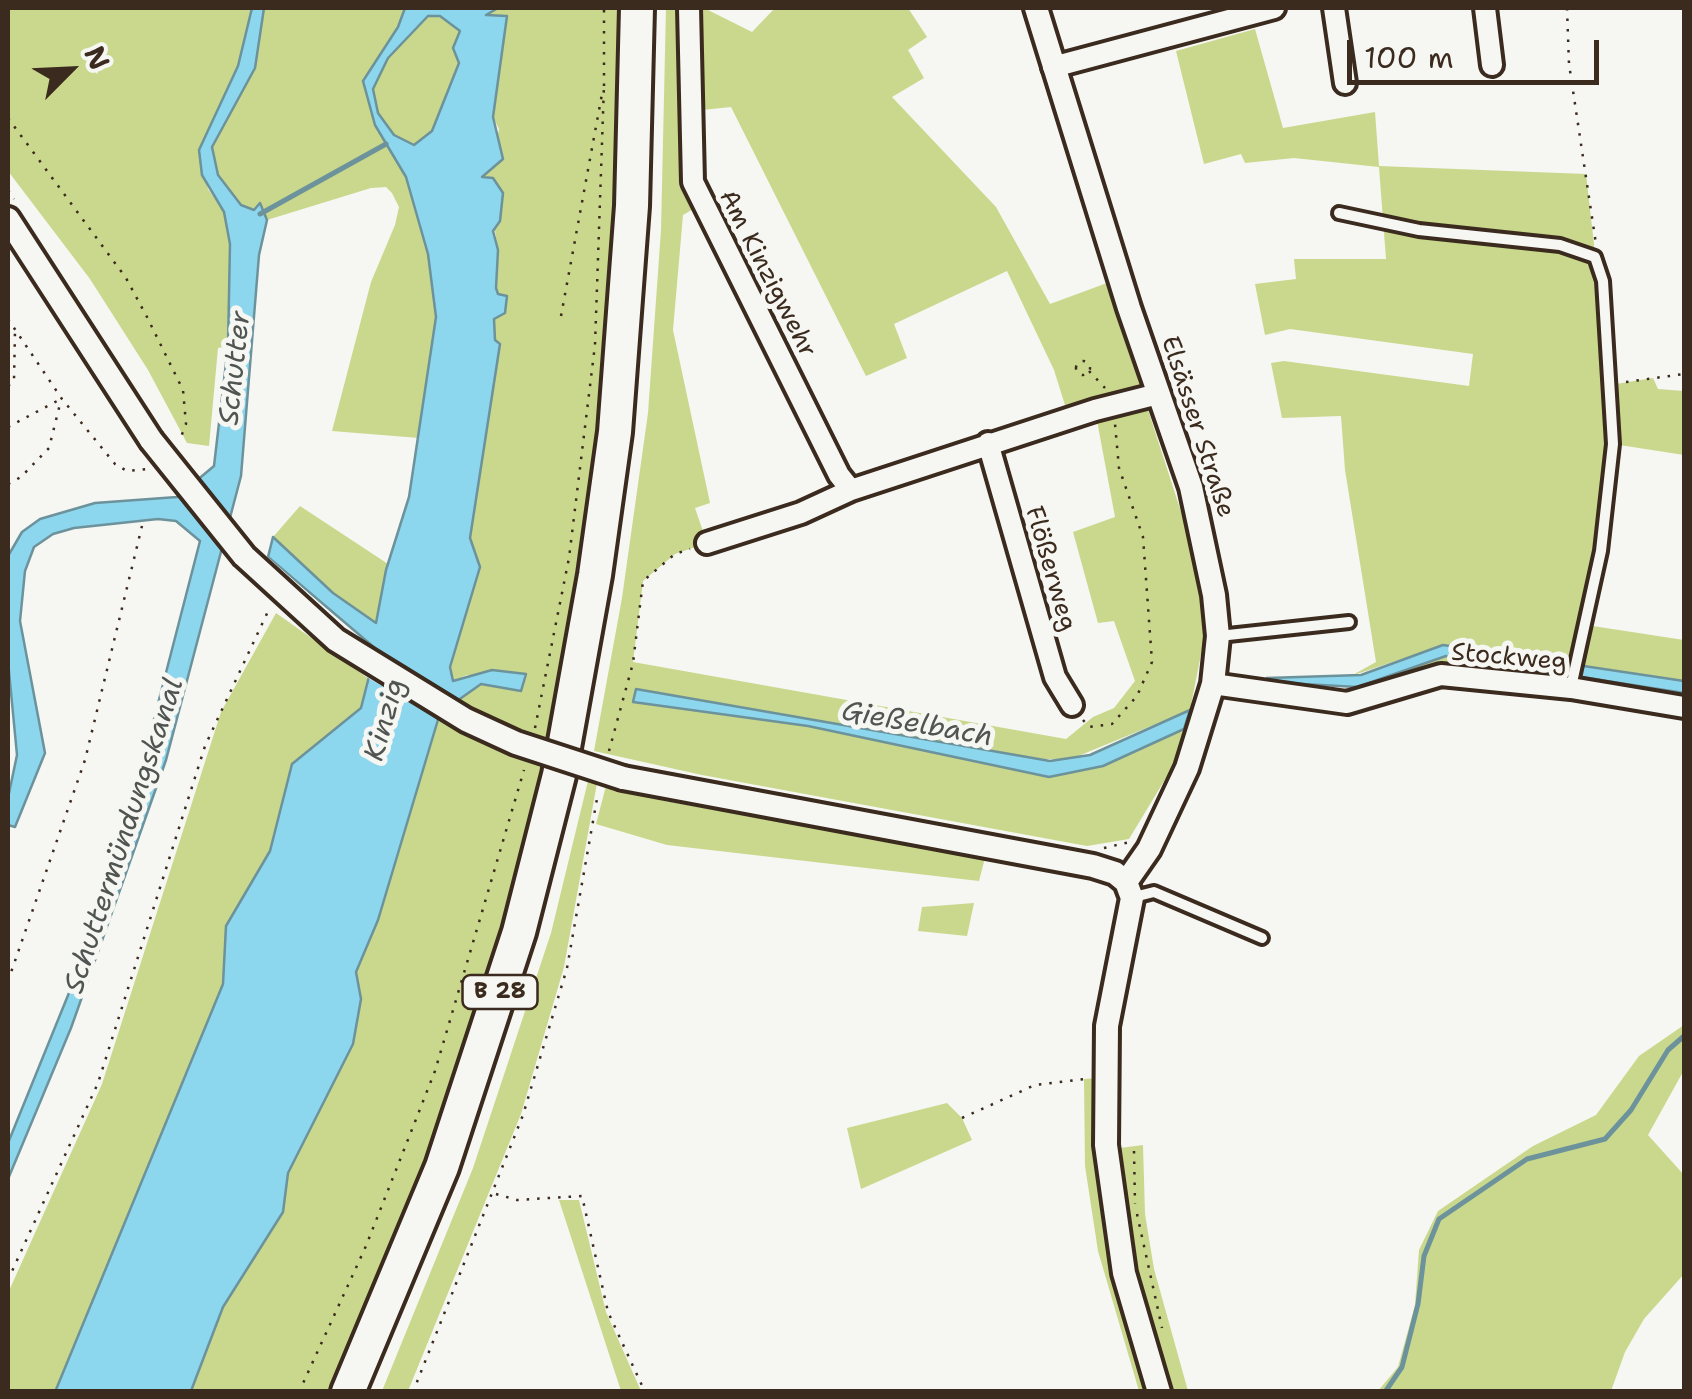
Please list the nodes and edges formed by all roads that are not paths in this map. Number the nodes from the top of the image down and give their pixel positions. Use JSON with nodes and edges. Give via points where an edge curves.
{"nodes":[{"id":1,"x":637,"y":8,"type":"edge"},
{"id":2,"x":654,"y":8,"type":"edge"},
{"id":3,"x":689,"y":8,"type":"edge"},
{"id":4,"x":1036,"y":8,"type":"edge"},
{"id":5,"x":1274,"y":8,"type":"edge"},
{"id":6,"x":1334,"y":8,"type":"edge"},
{"id":7,"x":1486,"y":8,"type":"edge"},
{"id":8,"x":1492,"y":65,"type":"dead end"},
{"id":9,"x":1052,"y":67,"type":"junction"},
{"id":10,"x":1345,"y":83,"type":"dead end"},
{"id":11,"x":1339,"y":214,"type":"dead end"},
{"id":12,"x":8,"y":219,"type":"edge"},
{"id":13,"x":1158,"y":394,"type":"junction"},
{"id":14,"x":988,"y":443,"type":"junction"},
{"id":15,"x":850,"y":490,"type":"junction"},
{"id":16,"x":706,"y":543,"type":"road end"},
{"id":17,"x":1349,"y":622,"type":"dead end"},
{"id":18,"x":1218,"y":636,"type":"junction"},
{"id":19,"x":1572,"y":683,"type":"junction"},
{"id":20,"x":1213,"y":684,"type":"junction"},
{"id":21,"x":1072,"y":704,"type":"road end"},
{"id":22,"x":1684,"y":708,"type":"edge"},
{"id":23,"x":1129,"y":890,"type":"junction"},
{"id":24,"x":1262,"y":938,"type":"dead end"},
{"id":25,"x":348,"y":1392,"type":"edge"},
{"id":26,"x":368,"y":1392,"type":"edge"},
{"id":27,"x":1159,"y":1392,"type":"edge"}],
"edges":[{"from":1,"to":25,"type":"highway","number":"B 28","via":[[632,206],[615,432],[559,775],[519,932],[448,1150]]},
{"from":2,"to":26,"type":"highway","number":"B 28","via":[[651,204],[638,398],[617,575],[581,756],[538,931],[464,1152]]},
{"from":3,"to":15,"type":"street","name":"Am Kinzigwehr","via":[[693,182]]},
{"from":4,"to":9,"type":"street","name":"Elsässer Straße"},
{"from":5,"to":9,"type":"street"},
{"from":6,"to":10,"type":"street"},
{"from":7,"to":8,"type":"street"},
{"from":9,"to":13,"type":"street","name":"Elsässer Straße"},
{"from":11,"to":19,"type":"lane","via":[[1560,245],[1595,257],[1603,281],[1613,444]]},
{"from":12,"to":23,"type":"street","bridge":true,"via":[[150,440],[244,556],[336,640],[466,720],[624,778],[1093,866],[1115,873]]},
{"from":13,"to":14,"type":"street"},
{"from":13,"to":18,"type":"street","name":"Elsässer Straße","via":[[1201,524]]},
{"from":14,"to":15,"type":"street"},
{"from":14,"to":21,"type":"street","name":"Flößerweg","via":[[1055,677]]},
{"from":15,"to":16,"type":"street"},
{"from":17,"to":18,"type":"lane"},
{"from":18,"to":20,"type":"street","name":"Elsässer Straße"},
{"from":19,"to":20,"type":"street","name":"Stockweg","via":[[1441,675],[1347,703]]},
{"from":19,"to":22,"type":"street","name":"Stockweg"},
{"from":20,"to":23,"type":"street","name":"Elsässer Straße","via":[[1187,768]]},
{"from":23,"to":24,"type":"lane","via":[[1154,892]]},
{"from":23,"to":27,"type":"street","name":"Elsässer Straße","via":[[1107,1026],[1106,1146],[1124,1274]]}]}
